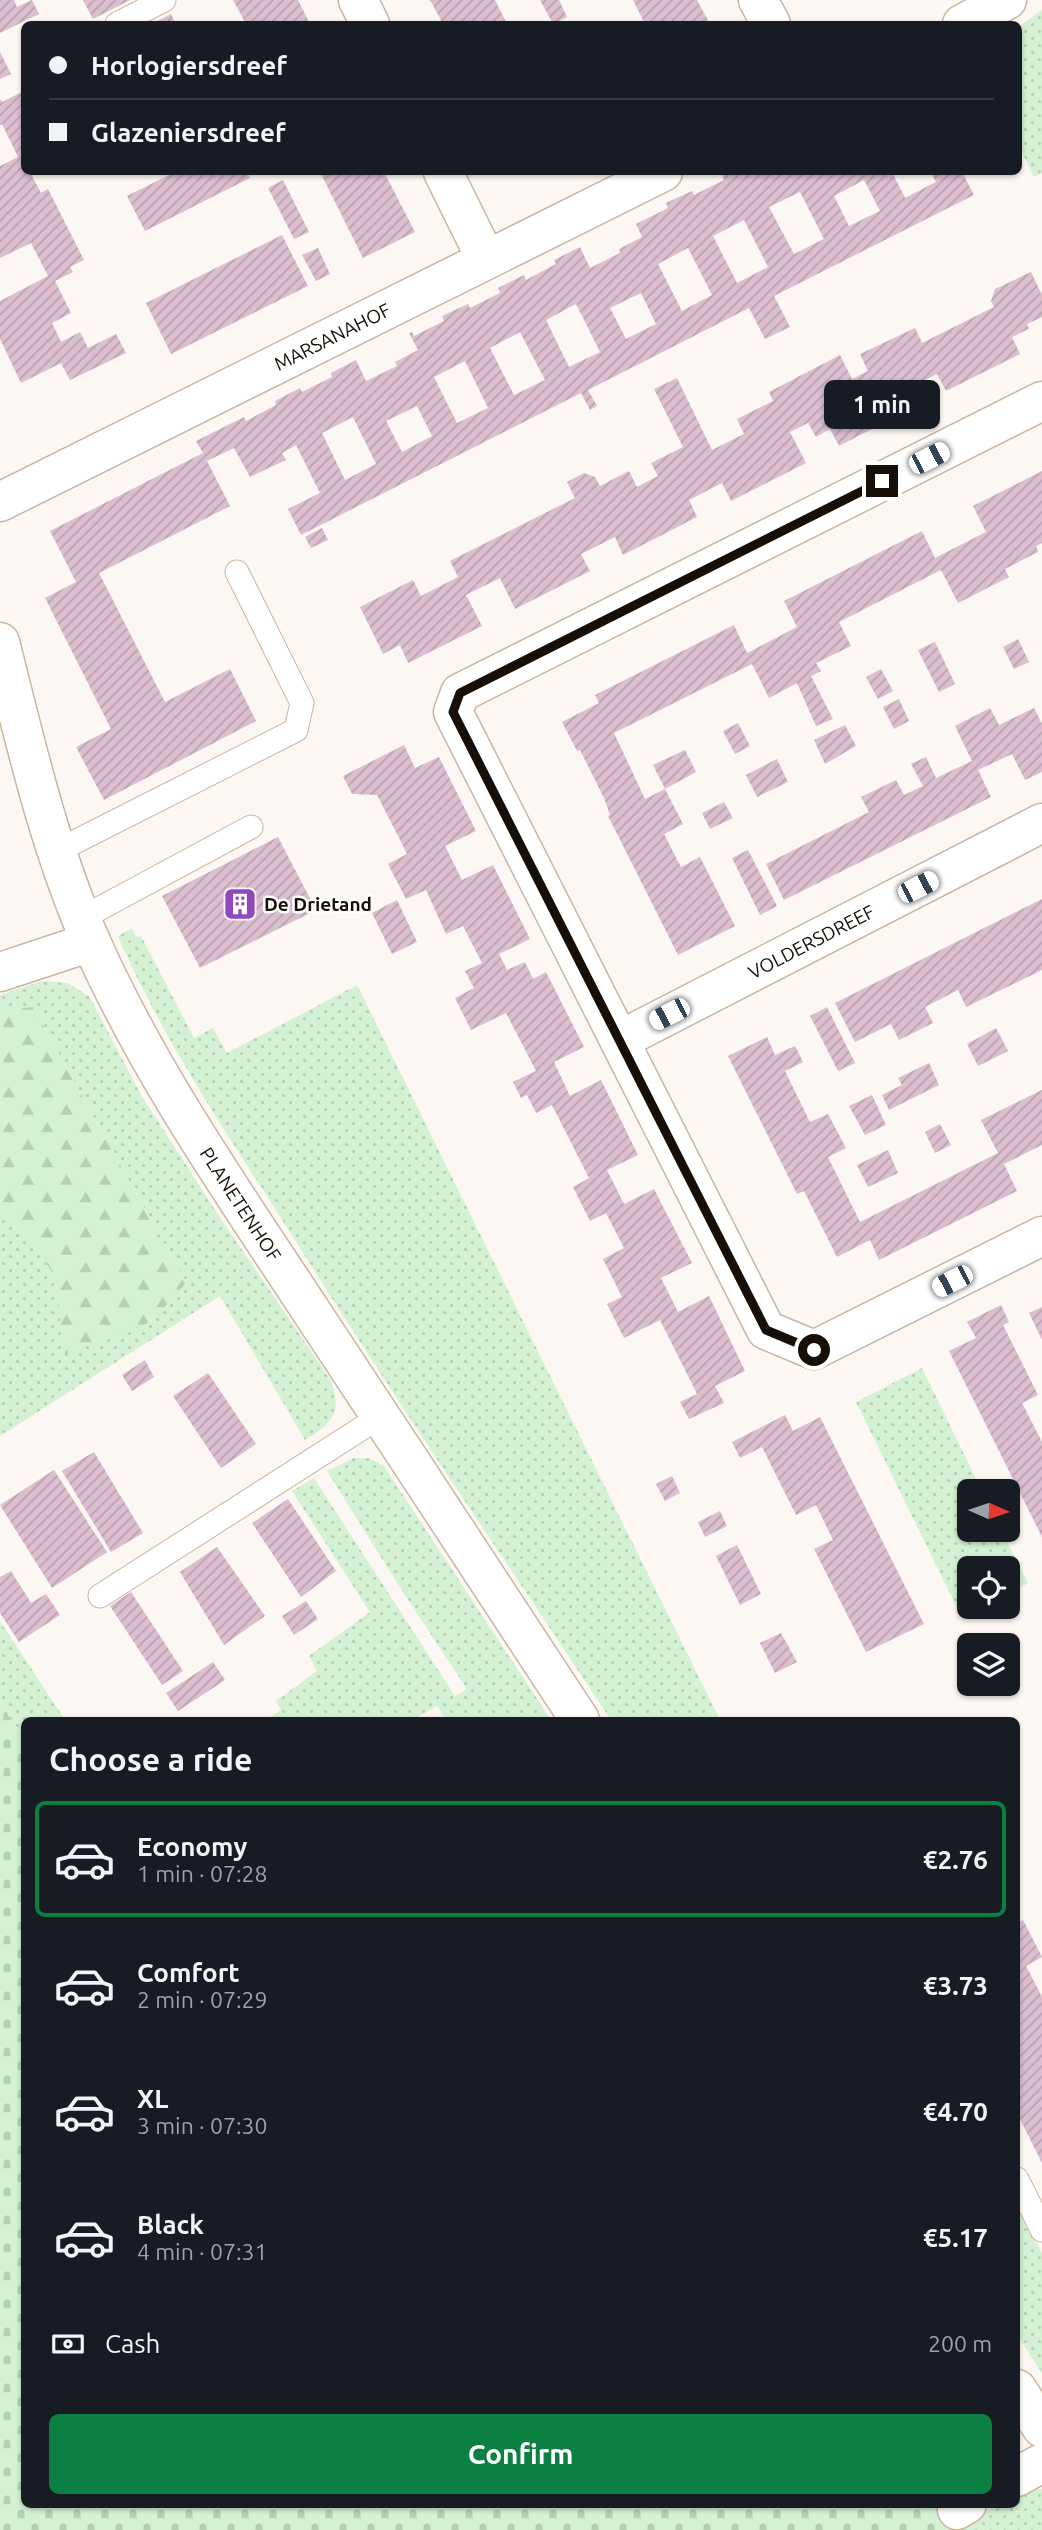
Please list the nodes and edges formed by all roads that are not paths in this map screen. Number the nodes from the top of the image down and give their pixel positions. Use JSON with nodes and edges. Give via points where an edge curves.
{"nodes":[{"id":1,"x":164,"y":0,"type":"edge"},
{"id":2,"x":358,"y":0,"type":"edge"},
{"id":3,"x":758,"y":0,"type":"edge"},
{"id":4,"x":1007,"y":0,"type":"edge"},
{"id":5,"x":123,"y":21,"type":"edge"},
{"id":6,"x":368,"y":21,"type":"edge"},
{"id":7,"x":769,"y":21,"type":"edge"},
{"id":8,"x":968,"y":21,"type":"edge"},
{"id":9,"x":444,"y":175,"type":"edge"},
{"id":10,"x":657,"y":175,"type":"edge"},
{"id":11,"x":486,"y":260,"type":"junction"},
{"id":12,"x":1042,"y":401,"type":"edge"},
{"id":13,"x":0,"y":502,"type":"edge"},
{"id":14,"x":237,"y":572,"type":"dead end"},
{"id":15,"x":0,"y":642,"type":"edge"},
{"id":16,"x":1042,"y":823,"type":"edge"},
{"id":17,"x":251,"y":827,"type":"dead end"},
{"id":18,"x":55,"y":852,"type":"junction"},
{"id":19,"x":87,"y":930,"type":"junction"},
{"id":20,"x":0,"y":972,"type":"edge"},
{"id":21,"x":620,"y":1040,"type":"junction"},
{"id":22,"x":1042,"y":1236,"type":"edge"},
{"id":23,"x":381,"y":1416,"type":"junction"},
{"id":24,"x":100,"y":1596,"type":"dead end"},
{"id":25,"x":578,"y":1717,"type":"edge"},
{"id":26,"x":1020,"y":2185,"type":"edge"},
{"id":27,"x":1042,"y":2230,"type":"edge"},
{"id":28,"x":1020,"y":2394,"type":"edge"},
{"id":29,"x":1042,"y":2428,"type":"edge"},
{"id":30,"x":1042,"y":2463,"type":"edge"},
{"id":31,"x":1020,"y":2475,"type":"edge"}],
"edges":[{"from":1,"to":5,"type":"lane"},
{"from":2,"to":6,"type":"street"},
{"from":3,"to":7,"type":"street"},
{"from":4,"to":8,"type":"street"},
{"from":9,"to":11,"type":"street"},
{"from":10,"to":11,"type":"street","name":"MARSANAHOF"},
{"from":11,"to":13,"type":"street","name":"MARSANAHOF"},
{"from":12,"to":21,"type":"street","via":[[460,693],[453,712]]},
{"from":14,"to":18,"type":"lane","via":[[302,703],[296,730]]},
{"from":15,"to":18,"type":"street","name":"PLANETENHOF"},
{"from":16,"to":21,"type":"street","name":"VOLDERSDREEF"},
{"from":17,"to":19,"type":"lane"},
{"from":18,"to":19,"type":"street","name":"PLANETENHOF"},
{"from":19,"to":20,"type":"street"},
{"from":19,"to":23,"type":"street","name":"PLANETENHOF","via":[[118,999],[207,1152]]},
{"from":21,"to":22,"type":"street","via":[[766,1330],[814,1350]]},
{"from":23,"to":24,"type":"lane"},
{"from":23,"to":25,"type":"street","name":"PLANETENHOF"},
{"from":26,"to":27,"type":"lane"},
{"from":28,"to":29,"type":"street"},
{"from":30,"to":31,"type":"street"}]}
